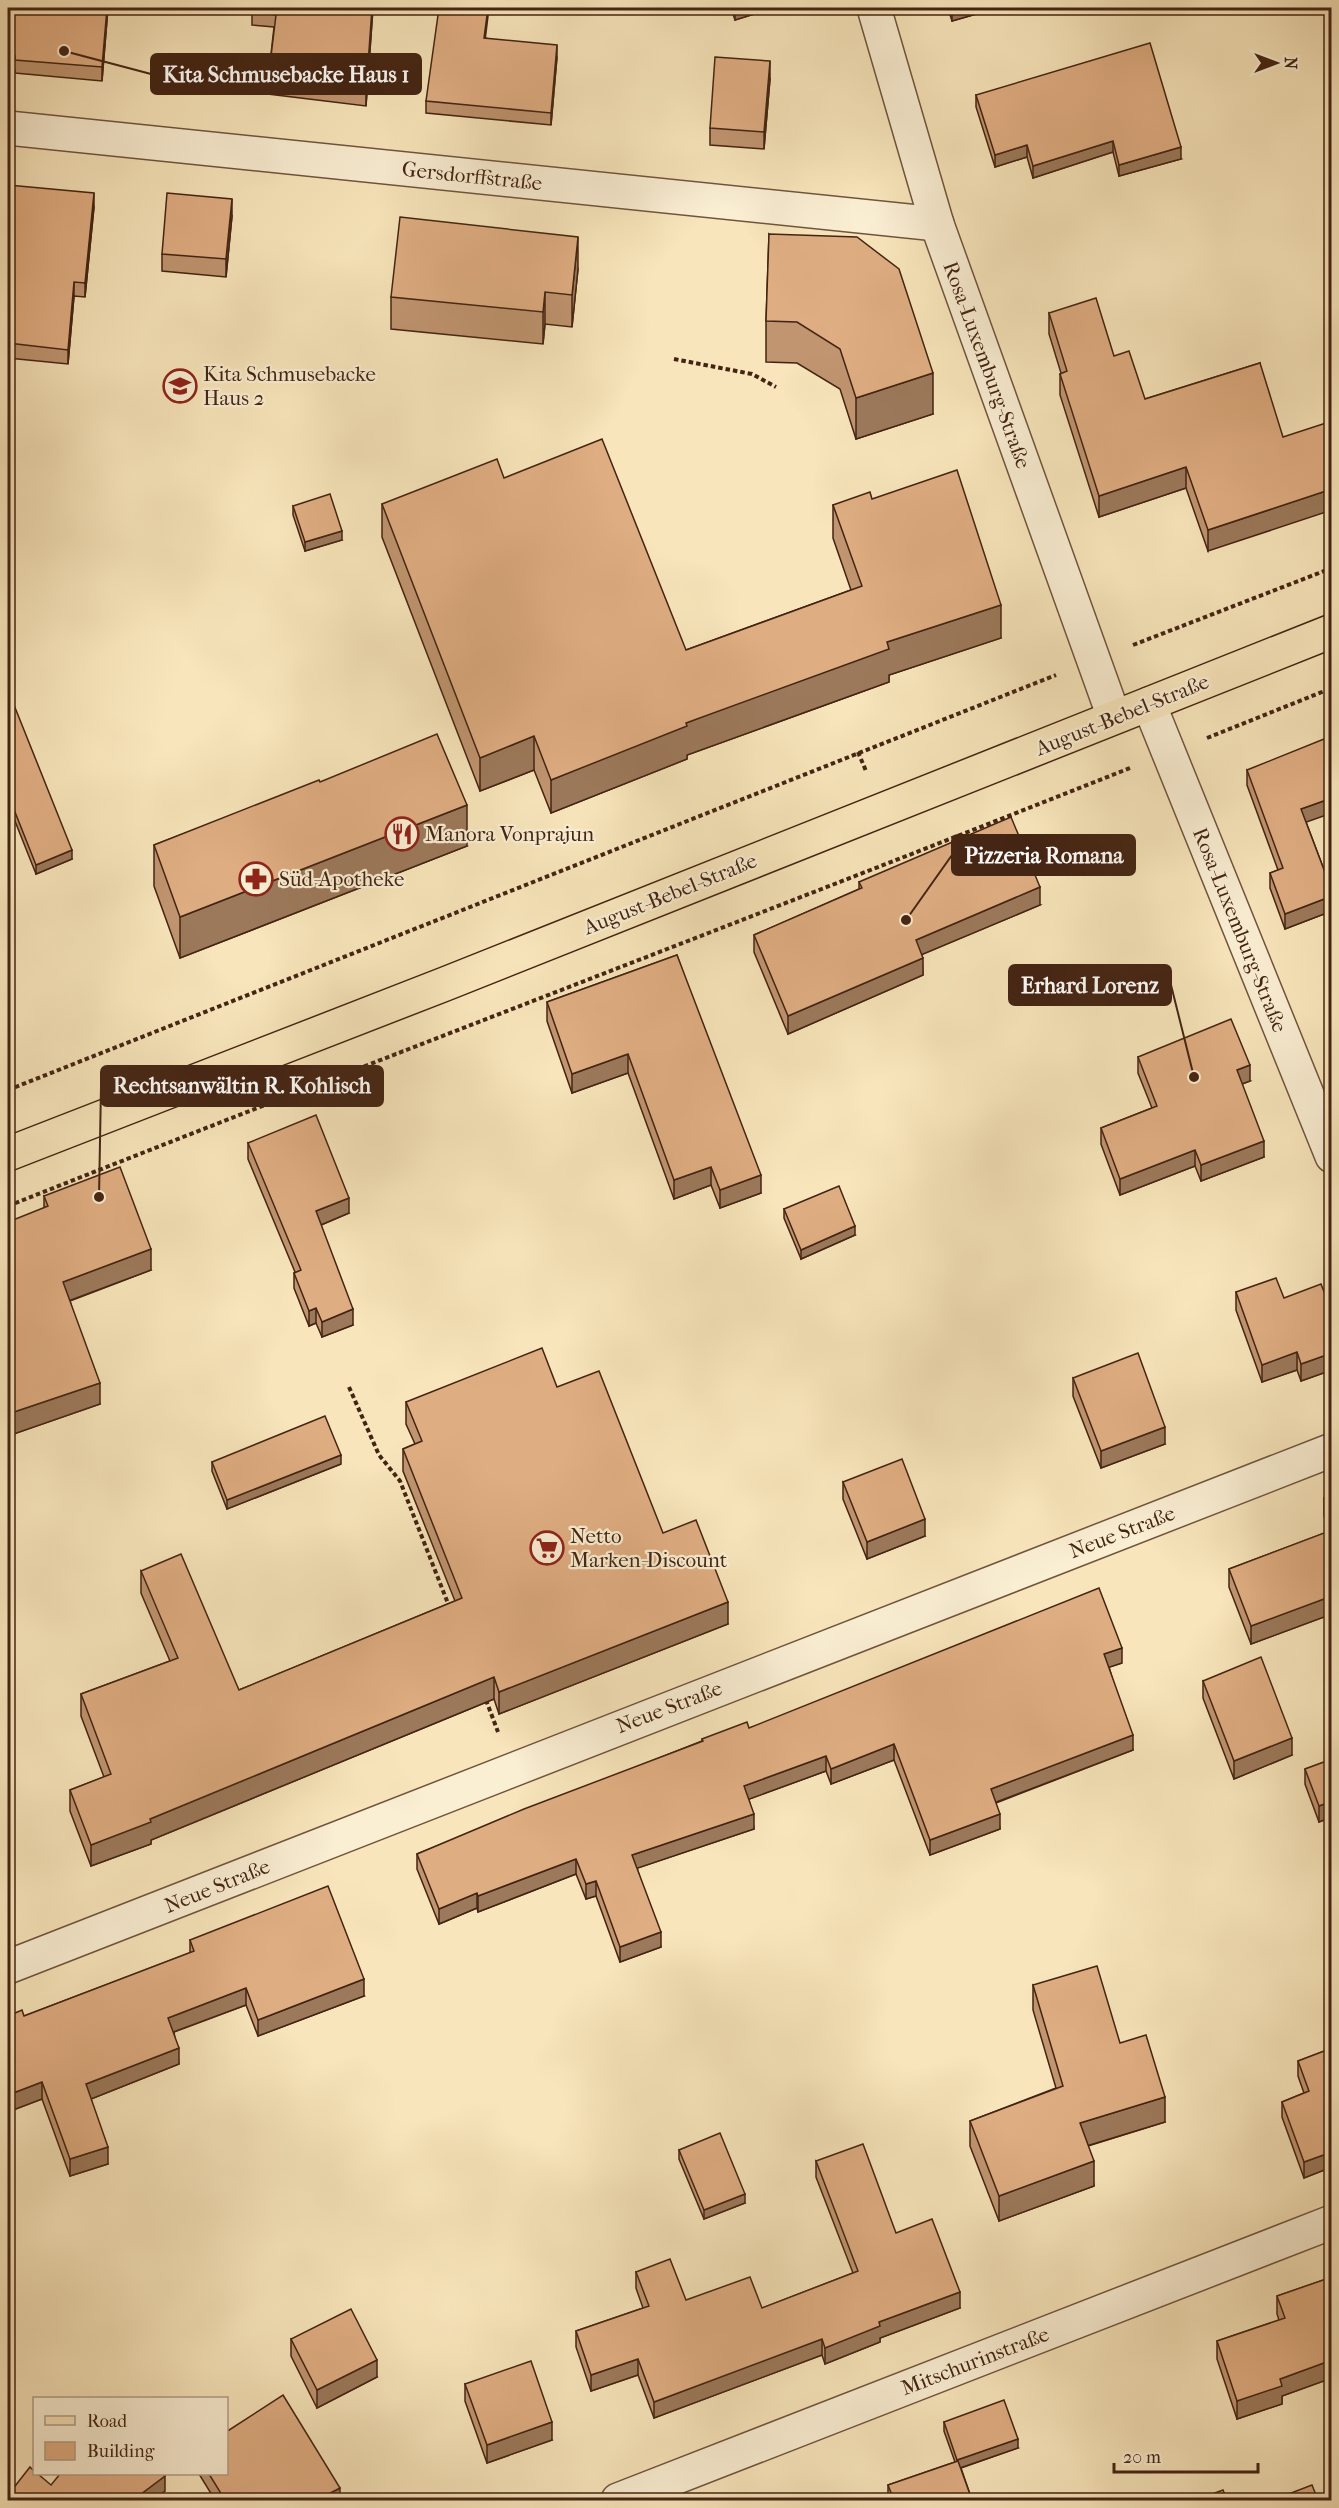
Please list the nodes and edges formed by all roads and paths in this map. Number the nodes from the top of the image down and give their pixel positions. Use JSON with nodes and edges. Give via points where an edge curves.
{"nodes":[{"id":1,"x":874,"y":8,"type":"edge"},
{"id":2,"x":8,"y":128,"type":"edge"},
{"id":3,"x":937,"y":224,"type":"junction"},
{"id":4,"x":674,"y":358,"type":"dead end"},
{"id":5,"x":776,"y":387,"type":"dead end"},
{"id":6,"x":1332,"y":568,"type":"edge"},
{"id":7,"x":1332,"y":631,"type":"edge"},
{"id":8,"x":1092,"y":660,"type":"junction"},
{"id":9,"x":1332,"y":688,"type":"edge"},
{"id":10,"x":1149,"y":704,"type":"junction"},
{"id":11,"x":1114,"y":717,"type":"junction"},
{"id":12,"x":1169,"y":753,"type":"junction"},
{"id":13,"x":8,"y":1090,"type":"edge"},
{"id":14,"x":8,"y":1154,"type":"edge"},
{"id":15,"x":1332,"y":1156,"type":"edge"},
{"id":16,"x":8,"y":1206,"type":"edge"},
{"id":17,"x":349,"y":1387,"type":"dead end"},
{"id":18,"x":1332,"y":1450,"type":"edge"},
{"id":19,"x":452,"y":1614,"type":"edge"},
{"id":20,"x":482,"y":1691,"type":"edge"},
{"id":21,"x":512,"y":1768,"type":"junction"},
{"id":22,"x":8,"y":1967,"type":"edge"},
{"id":23,"x":1332,"y":2222,"type":"edge"},
{"id":24,"x":618,"y":2500,"type":"edge"}],
"edges":[{"from":1,"to":3,"type":"street","name":"Rosa-Luxemburg-Straße"},
{"from":2,"to":3,"type":"street","name":"Gersdorffstraße"},
{"from":3,"to":8,"type":"street","name":"Rosa-Luxemburg-Straße"},
{"from":4,"to":5,"type":"path","via":[[752,374]]},
{"from":6,"to":8,"type":"path"},
{"from":7,"to":10,"type":"main road","name":"August-Bebel-Straße"},
{"from":8,"to":11,"type":"street","name":"Rosa-Luxemburg-Straße"},
{"from":8,"to":13,"type":"path"},
{"from":9,"to":12,"type":"path"},
{"from":10,"to":11,"type":"main road","name":"August-Bebel-Straße"},
{"from":10,"to":12,"type":"street","name":"Rosa-Luxemburg-Straße"},
{"from":11,"to":14,"type":"main road","name":"August-Bebel-Straße"},
{"from":12,"to":15,"type":"street","name":"Rosa-Luxemburg-Straße"},
{"from":12,"to":16,"type":"path"},
{"from":17,"to":19,"type":"path","via":[[379,1455],[400,1481]]},
{"from":18,"to":21,"type":"street","name":"Neue Straße"},
{"from":20,"to":21,"type":"path"},
{"from":21,"to":22,"type":"street","name":"Neue Straße"},
{"from":23,"to":24,"type":"street","name":"Mitschurinstraße"}]}
